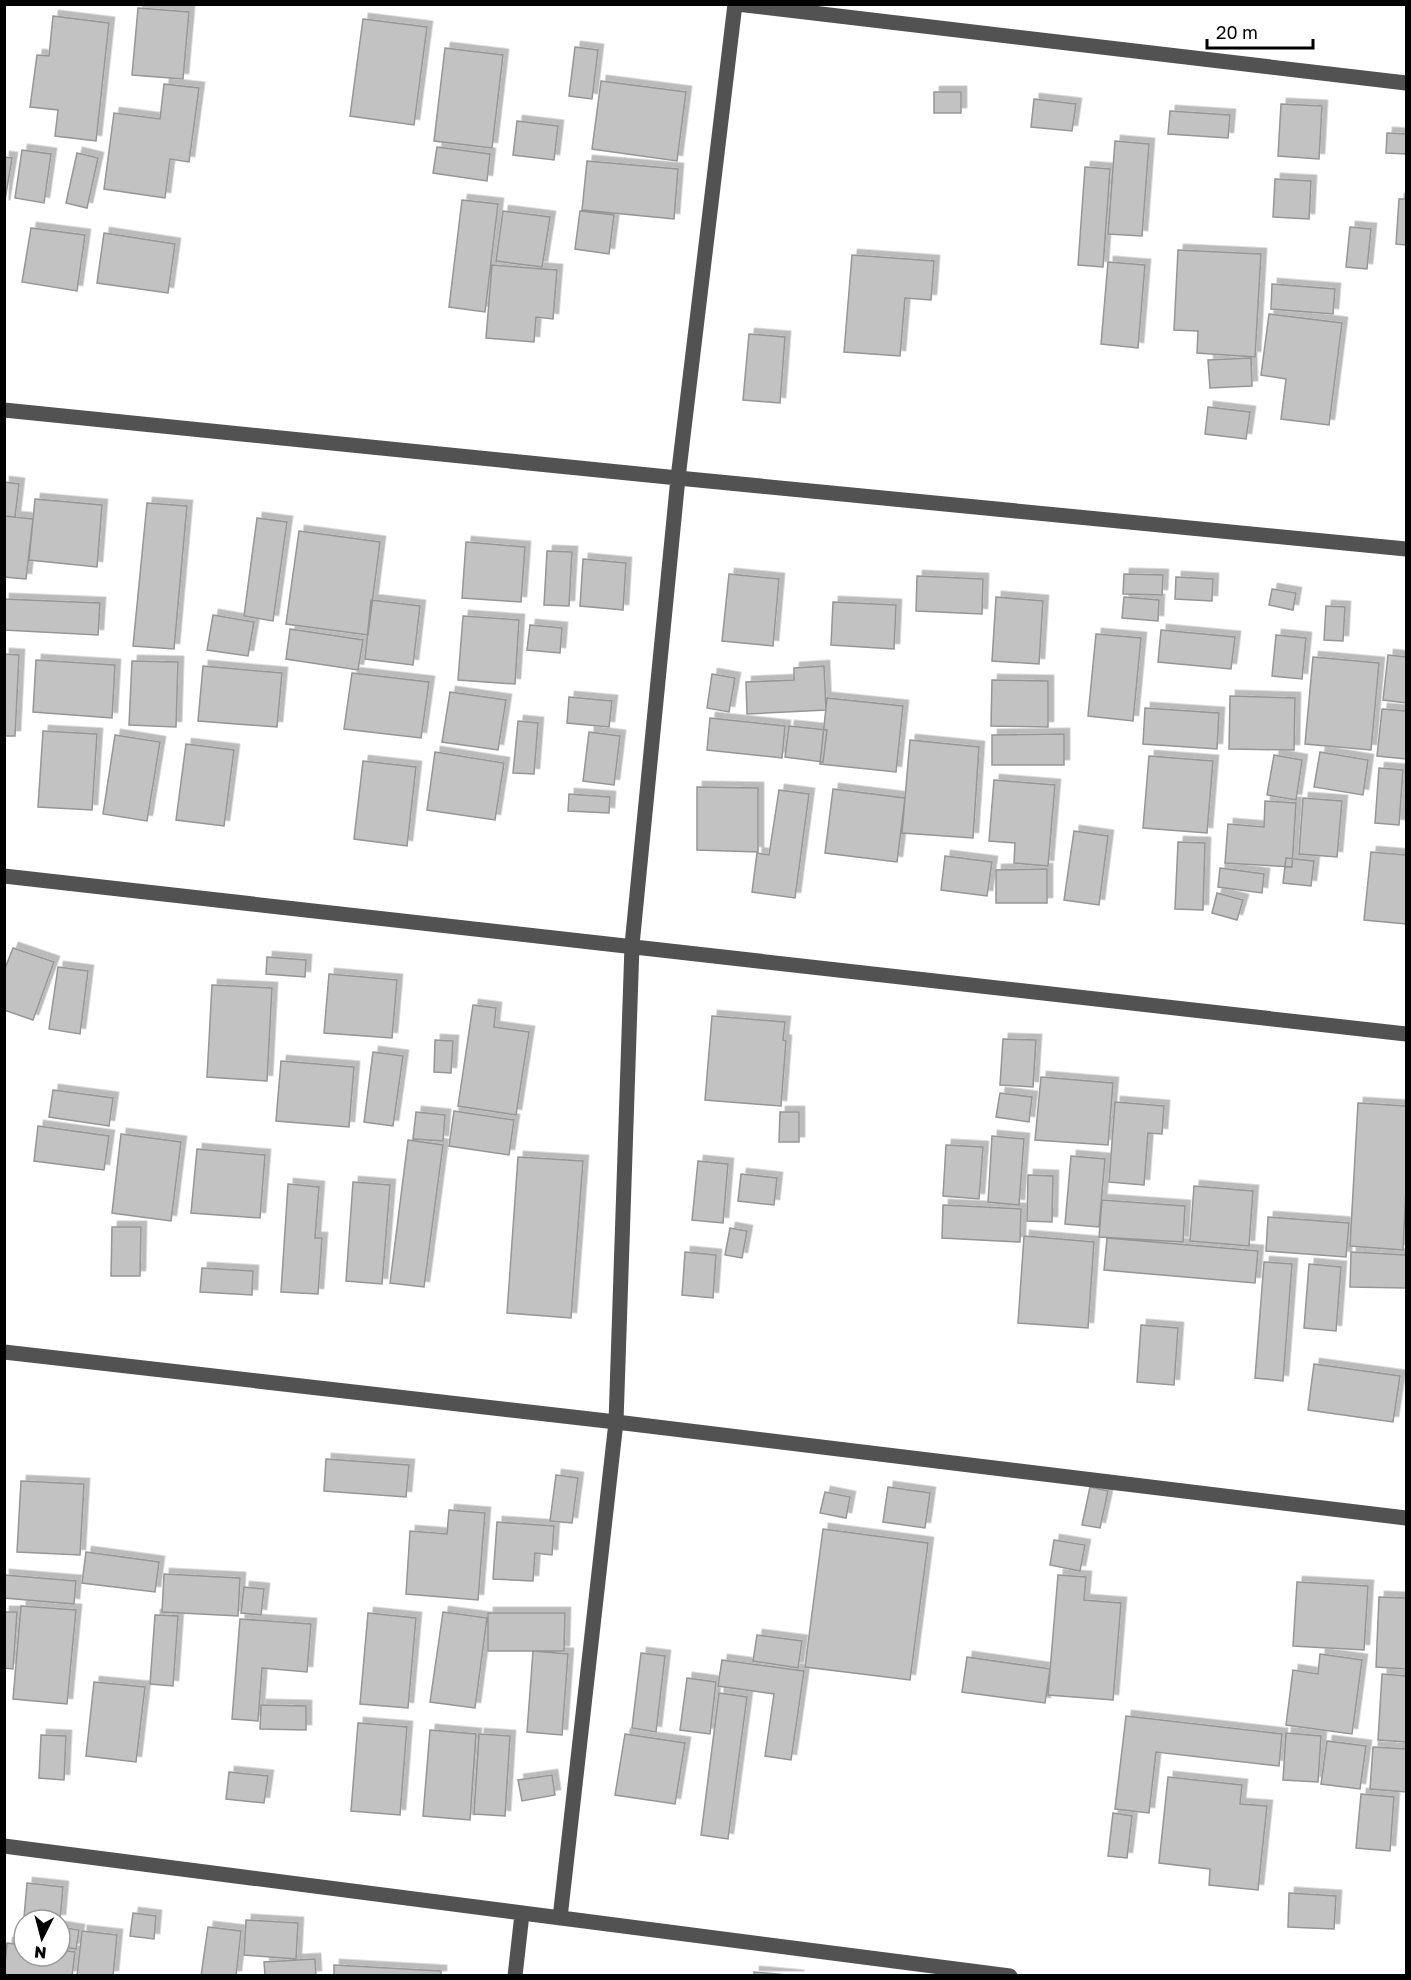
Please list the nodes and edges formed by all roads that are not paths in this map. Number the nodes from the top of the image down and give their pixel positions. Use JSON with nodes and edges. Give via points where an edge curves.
{"nodes":[{"id":1,"x":736,"y":4,"type":"edge"},
{"id":2,"x":1407,"y":83,"type":"edge"},
{"id":3,"x":4,"y":410,"type":"edge"},
{"id":4,"x":678,"y":478,"type":"junction"},
{"id":5,"x":1407,"y":549,"type":"edge"},
{"id":6,"x":4,"y":876,"type":"edge"},
{"id":7,"x":632,"y":945,"type":"junction"},
{"id":8,"x":1407,"y":1034,"type":"edge"},
{"id":9,"x":4,"y":1352,"type":"edge"},
{"id":10,"x":616,"y":1422,"type":"junction"},
{"id":11,"x":1407,"y":1518,"type":"edge"},
{"id":12,"x":4,"y":1846,"type":"edge"},
{"id":13,"x":522,"y":1914,"type":"junction"},
{"id":14,"x":560,"y":1918,"type":"junction"},
{"id":15,"x":515,"y":1976,"type":"edge"},
{"id":16,"x":1010,"y":1976,"type":"edge"}],
"edges":[{"from":1,"to":2,"type":"street"},
{"from":1,"to":4,"type":"street"},
{"from":3,"to":4,"type":"street"},
{"from":4,"to":5,"type":"street"},
{"from":4,"to":7,"type":"street"},
{"from":6,"to":7,"type":"street"},
{"from":7,"to":8,"type":"street"},
{"from":7,"to":10,"type":"street"},
{"from":9,"to":10,"type":"street"},
{"from":10,"to":11,"type":"street"},
{"from":10,"to":14,"type":"street"},
{"from":12,"to":13,"type":"street"},
{"from":13,"to":14,"type":"street"},
{"from":13,"to":15,"type":"street"},
{"from":14,"to":16,"type":"street"}]}
